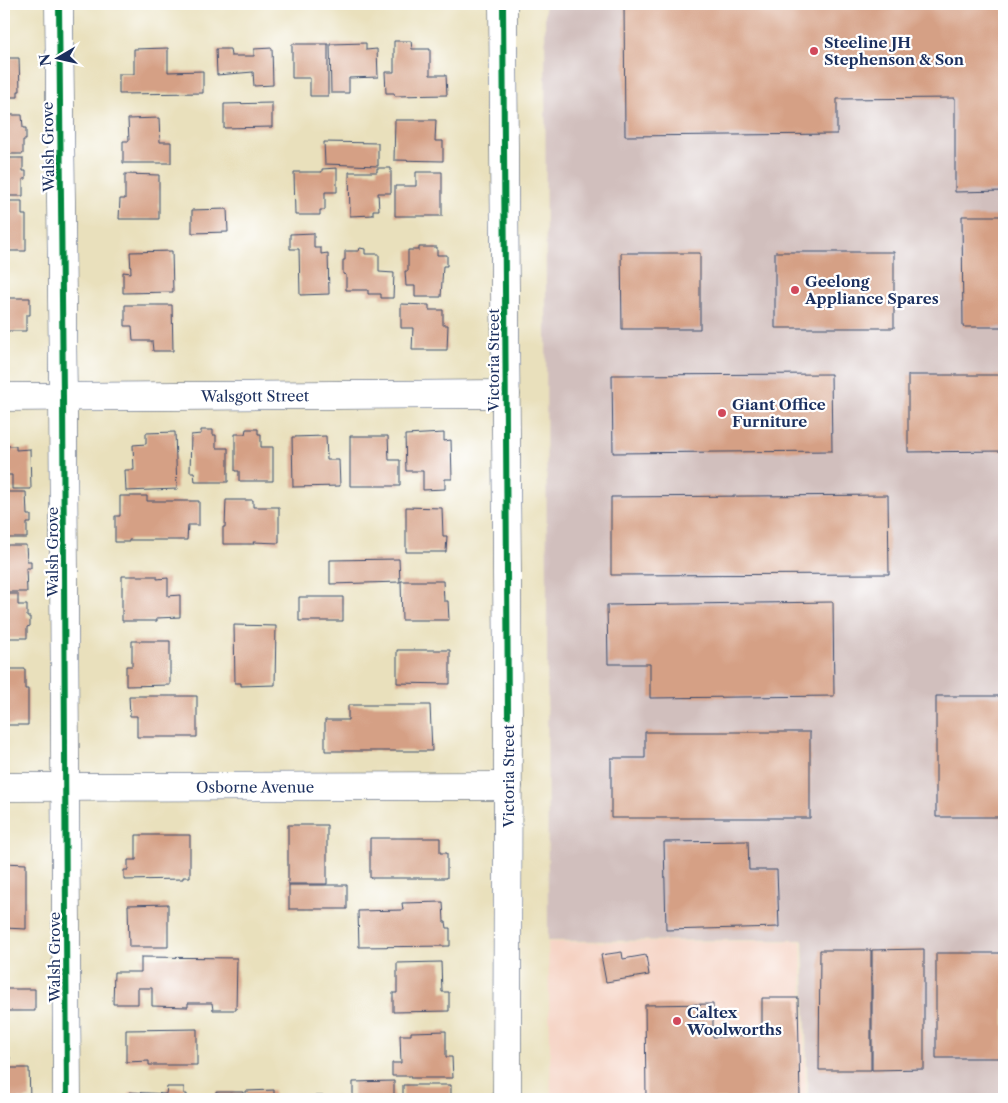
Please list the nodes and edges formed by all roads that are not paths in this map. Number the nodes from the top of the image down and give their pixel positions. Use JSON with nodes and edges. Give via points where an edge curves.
{"nodes":[{"id":1,"x":59,"y":4,"type":"edge"},
{"id":2,"x":503,"y":4,"type":"edge"},
{"id":3,"x":506,"y":394,"type":"junction"},
{"id":4,"x":64,"y":396,"type":"junction"},
{"id":5,"x":4,"y":397,"type":"edge"},
{"id":6,"x":508,"y":786,"type":"junction"},
{"id":7,"x":4,"y":787,"type":"edge"},
{"id":8,"x":65,"y":787,"type":"junction"},
{"id":9,"x":68,"y":1099,"type":"edge"},
{"id":10,"x":507,"y":1099,"type":"edge"}],
"edges":[{"from":1,"to":4,"type":"street","name":"Walsh Grove"},
{"from":2,"to":3,"type":"street","name":"Victoria Street"},
{"from":3,"to":4,"type":"street","name":"Walsgott Street"},
{"from":3,"to":6,"type":"street","name":"Victoria Street"},
{"from":4,"to":5,"type":"street","name":"Walsgott Street"},
{"from":4,"to":8,"type":"street","name":"Walsh Grove"},
{"from":6,"to":8,"type":"street","name":"Osborne Avenue"},
{"from":6,"to":10,"type":"street","name":"Victoria Street"},
{"from":7,"to":8,"type":"street","name":"Osborne Avenue"},
{"from":8,"to":9,"type":"street","name":"Walsh Grove"}]}
